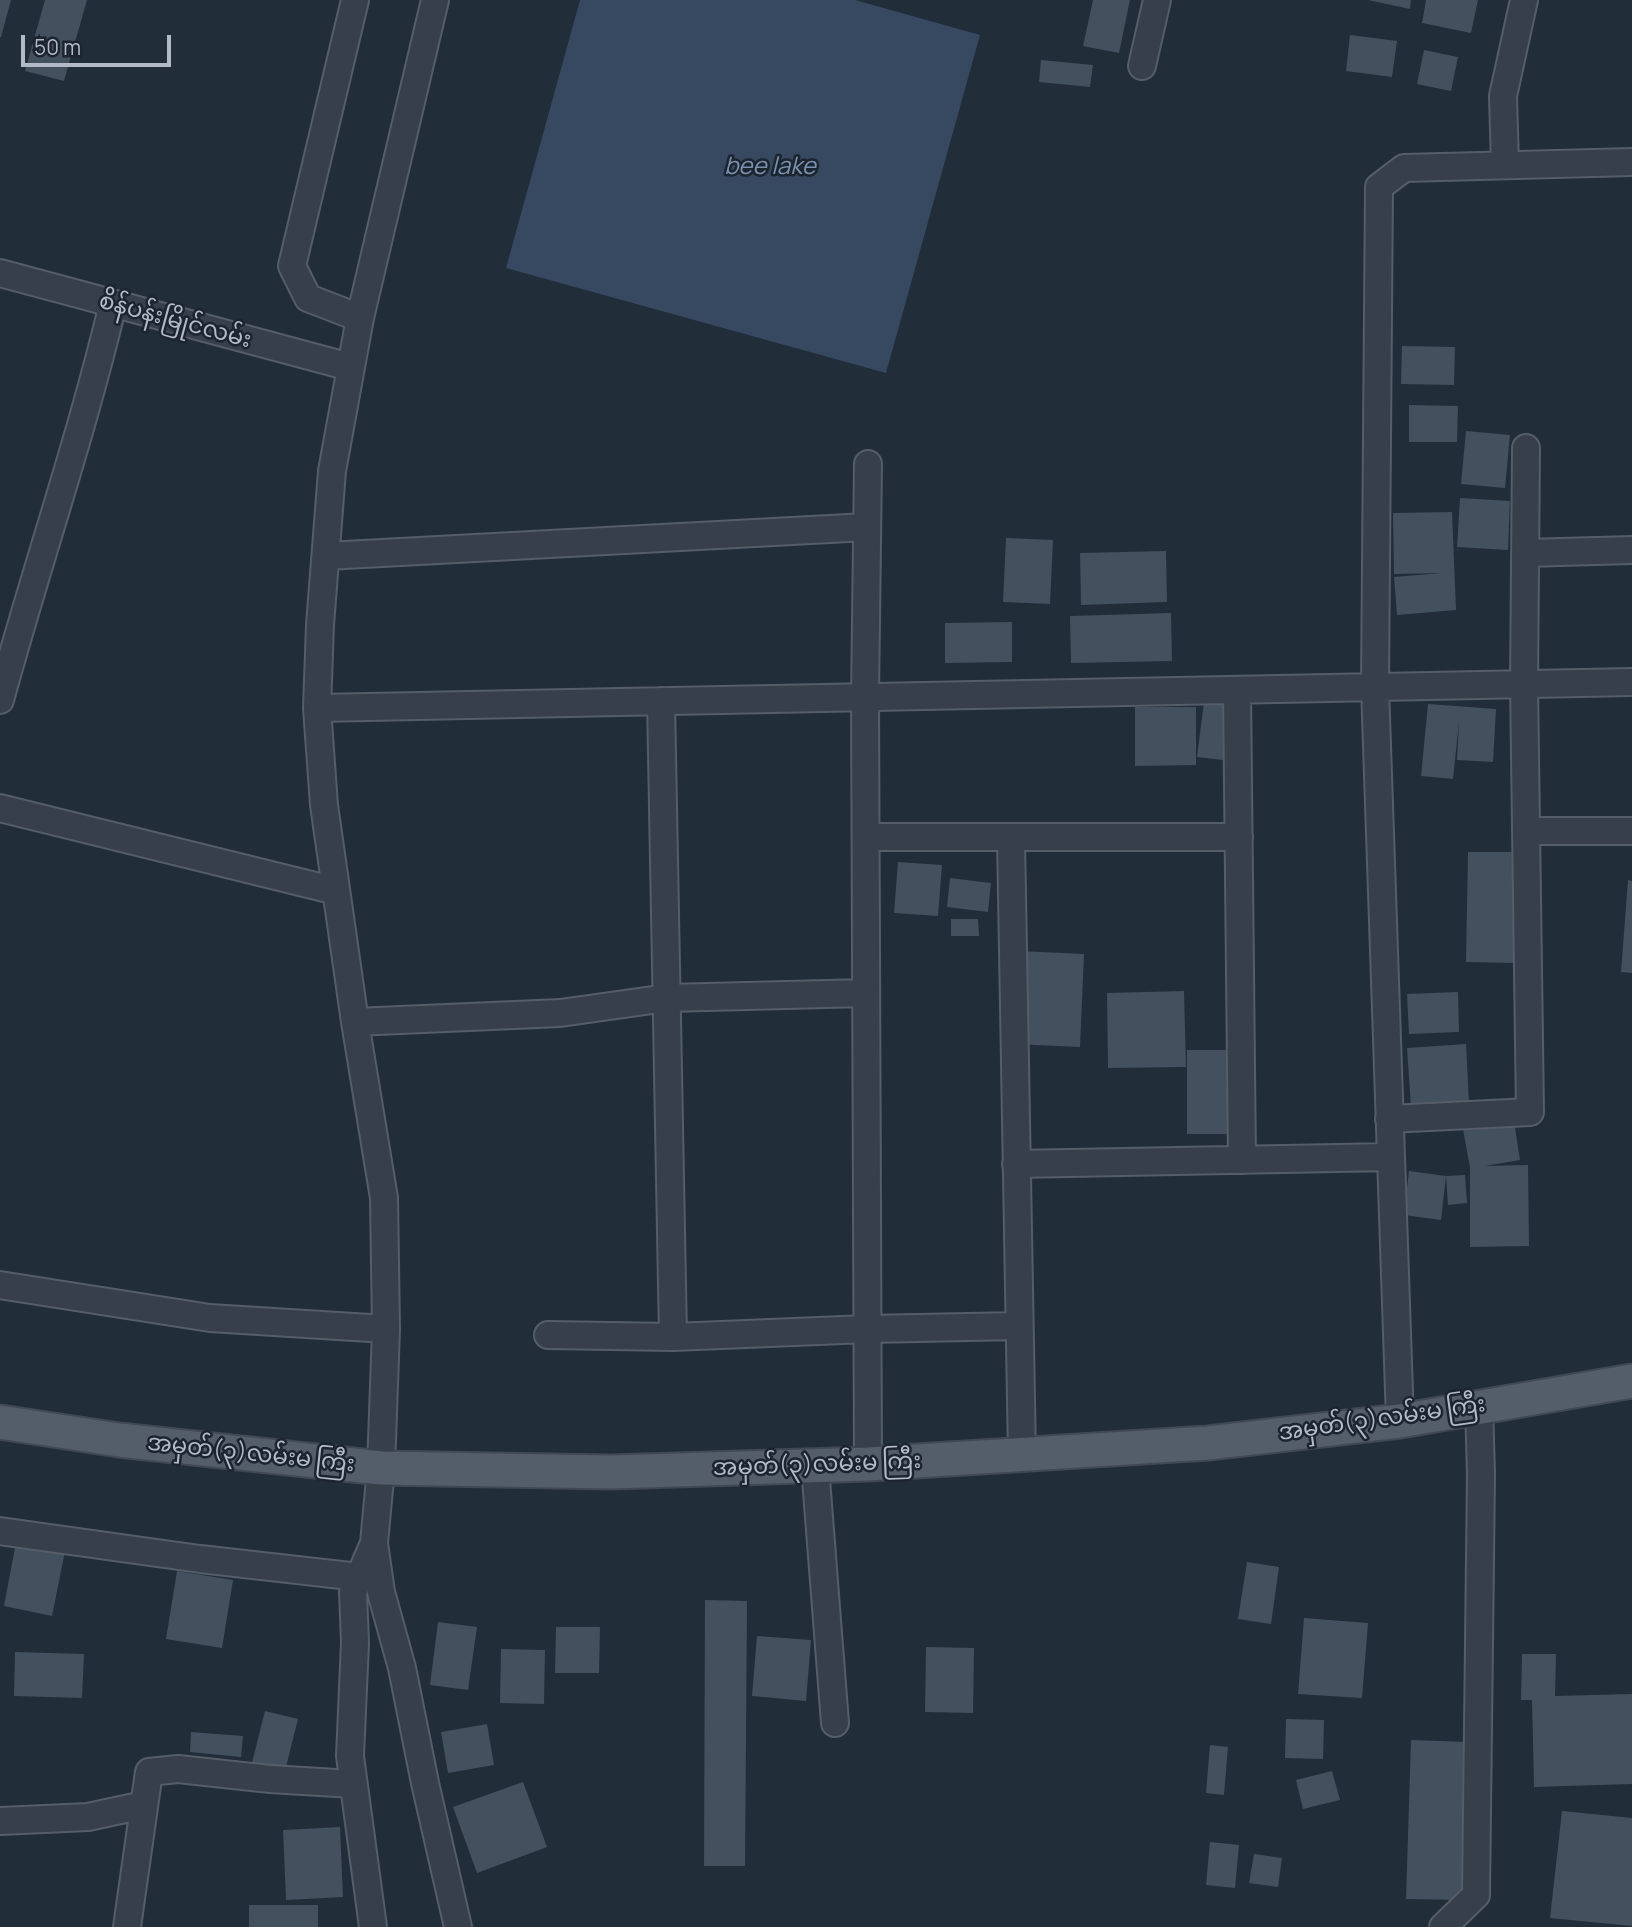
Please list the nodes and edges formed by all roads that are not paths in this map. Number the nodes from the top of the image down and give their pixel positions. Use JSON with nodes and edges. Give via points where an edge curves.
{"nodes":[{"id":1,"x":355,"y":0,"type":"edge"},
{"id":2,"x":435,"y":0,"type":"edge"},
{"id":3,"x":1157,"y":0,"type":"edge"},
{"id":4,"x":1524,"y":0,"type":"edge"},
{"id":5,"x":1142,"y":66,"type":"dead end"},
{"id":6,"x":1632,"y":162,"type":"edge"},
{"id":7,"x":1505,"y":165,"type":"junction"},
{"id":8,"x":0,"y":273,"type":"edge"},
{"id":9,"x":113,"y":304,"type":"junction"},
{"id":10,"x":360,"y":318,"type":"junction"},
{"id":11,"x":351,"y":367,"type":"junction"},
{"id":12,"x":1526,"y":448,"type":"dead end"},
{"id":13,"x":868,"y":464,"type":"dead end"},
{"id":14,"x":867,"y":527,"type":"junction"},
{"id":15,"x":1632,"y":550,"type":"edge"},
{"id":16,"x":1525,"y":553,"type":"junction"},
{"id":17,"x":326,"y":556,"type":"junction"},
{"id":18,"x":1632,"y":682,"type":"edge"},
{"id":19,"x":1524,"y":684,"type":"junction"},
{"id":20,"x":1375,"y":687,"type":"junction"},
{"id":21,"x":1237,"y":690,"type":"junction"},
{"id":22,"x":865,"y":697,"type":"junction"},
{"id":23,"x":0,"y":700,"type":"edge"},
{"id":24,"x":661,"y":701,"type":"junction"},
{"id":25,"x":317,"y":708,"type":"junction"},
{"id":26,"x":0,"y":808,"type":"edge"},
{"id":27,"x":1526,"y":831,"type":"junction"},
{"id":28,"x":1632,"y":831,"type":"edge"},
{"id":29,"x":866,"y":836,"type":"junction"},
{"id":30,"x":1239,"y":837,"type":"junction"},
{"id":31,"x":1011,"y":838,"type":"junction"},
{"id":32,"x":336,"y":891,"type":"junction"},
{"id":33,"x":866,"y":993,"type":"junction"},
{"id":34,"x":667,"y":998,"type":"junction"},
{"id":35,"x":355,"y":1022,"type":"junction"},
{"id":36,"x":1389,"y":1119,"type":"junction"},
{"id":37,"x":1390,"y":1157,"type":"junction"},
{"id":38,"x":1242,"y":1160,"type":"junction"},
{"id":39,"x":1016,"y":1164,"type":"junction"},
{"id":40,"x":0,"y":1285,"type":"edge"},
{"id":41,"x":1019,"y":1326,"type":"junction"},
{"id":42,"x":386,"y":1329,"type":"junction"},
{"id":43,"x":866,"y":1329,"type":"junction"},
{"id":44,"x":548,"y":1335,"type":"dead end"},
{"id":45,"x":673,"y":1337,"type":"junction"},
{"id":46,"x":1632,"y":1381,"type":"edge"},
{"id":47,"x":1479,"y":1405,"type":"junction"},
{"id":48,"x":1400,"y":1420,"type":"junction"},
{"id":49,"x":0,"y":1422,"type":"edge"},
{"id":50,"x":1022,"y":1456,"type":"junction"},
{"id":51,"x":868,"y":1464,"type":"junction"},
{"id":52,"x":816,"y":1466,"type":"junction"},
{"id":53,"x":381,"y":1468,"type":"junction"},
{"id":54,"x":0,"y":1531,"type":"edge"},
{"id":55,"x":374,"y":1543,"type":"junction"},
{"id":56,"x":359,"y":1577,"type":"junction"},
{"id":57,"x":835,"y":1723,"type":"dead end"},
{"id":58,"x":353,"y":1784,"type":"junction"},
{"id":59,"x":144,"y":1805,"type":"junction"},
{"id":60,"x":0,"y":1821,"type":"edge"},
{"id":61,"x":127,"y":1927,"type":"edge"},
{"id":62,"x":373,"y":1927,"type":"edge"},
{"id":63,"x":458,"y":1927,"type":"edge"},
{"id":64,"x":1443,"y":1927,"type":"edge"}],
"edges":[{"from":1,"to":10,"type":"street","via":[[292,266],[308,298]]},
{"from":2,"to":10,"type":"street"},
{"from":3,"to":5,"type":"street"},
{"from":4,"to":7,"type":"street","via":[[1503,96]]},
{"from":6,"to":7,"type":"street"},
{"from":7,"to":20,"type":"street","via":[[1404,168],[1379,187]]},
{"from":8,"to":9,"type":"street","name":"စိန်ပန်းမြိုင်လမ်း"},
{"from":9,"to":11,"type":"street","name":"စိန်ပန်းမြိုင်လမ်း"},
{"from":9,"to":23,"type":"street"},
{"from":10,"to":11,"type":"street"},
{"from":11,"to":17,"type":"street","via":[[332,471]]},
{"from":12,"to":16,"type":"street"},
{"from":13,"to":14,"type":"street"},
{"from":14,"to":17,"type":"street"},
{"from":14,"to":22,"type":"street"},
{"from":15,"to":16,"type":"street"},
{"from":16,"to":19,"type":"street"},
{"from":17,"to":25,"type":"street"},
{"from":18,"to":19,"type":"street"},
{"from":19,"to":20,"type":"street"},
{"from":19,"to":27,"type":"street"},
{"from":20,"to":21,"type":"street"},
{"from":20,"to":36,"type":"street"},
{"from":21,"to":22,"type":"street"},
{"from":21,"to":30,"type":"street"},
{"from":22,"to":24,"type":"street"},
{"from":22,"to":29,"type":"street"},
{"from":24,"to":25,"type":"street"},
{"from":24,"to":34,"type":"street"},
{"from":25,"to":32,"type":"street"},
{"from":26,"to":32,"type":"street"},
{"from":27,"to":28,"type":"street"},
{"from":27,"to":36,"type":"street","via":[[1530,1112]]},
{"from":29,"to":31,"type":"street"},
{"from":29,"to":33,"type":"street"},
{"from":30,"to":31,"type":"street"},
{"from":30,"to":38,"type":"street"},
{"from":31,"to":39,"type":"street"},
{"from":32,"to":35,"type":"street"},
{"from":33,"to":34,"type":"street"},
{"from":33,"to":43,"type":"street"},
{"from":34,"to":35,"type":"street","via":[[560,1013]]},
{"from":34,"to":45,"type":"street"},
{"from":35,"to":42,"type":"street","via":[[384,1198]]},
{"from":36,"to":37,"type":"street"},
{"from":37,"to":38,"type":"street"},
{"from":37,"to":48,"type":"street"},
{"from":38,"to":39,"type":"street"},
{"from":39,"to":41,"type":"street"},
{"from":40,"to":42,"type":"street","via":[[211,1318]]},
{"from":41,"to":43,"type":"street"},
{"from":41,"to":50,"type":"street"},
{"from":42,"to":53,"type":"street"},
{"from":43,"to":45,"type":"street"},
{"from":43,"to":51,"type":"street"},
{"from":44,"to":45,"type":"street"},
{"from":46,"to":47,"type":"main road","name":"အမှတ်(၃)လမ်းမ ကြီး"},
{"from":47,"to":48,"type":"main road","name":"အမှတ်(၃)လမ်းမ ကြီး"},
{"from":47,"to":64,"type":"street","via":[[1476,1895]]},
{"from":48,"to":50,"type":"main road","name":"အမှတ်(၃)လမ်းမ ကြီး","via":[[1208,1443]]},
{"from":49,"to":53,"type":"main road","name":"အမှတ်(၃)လမ်းမ ကြီး","via":[[119,1440]]},
{"from":50,"to":51,"type":"main road","name":"အမှတ်(၃)လမ်းမ ကြီး"},
{"from":51,"to":52,"type":"main road","name":"အမှတ်(၃)လမ်းမ ကြီး"},
{"from":52,"to":53,"type":"main road","name":"အမှတ်(၃)လမ်းမ ကြီး","via":[[611,1472]]},
{"from":52,"to":57,"type":"street"},
{"from":53,"to":55,"type":"street"},
{"from":54,"to":56,"type":"street"},
{"from":55,"to":56,"type":"street"},
{"from":55,"to":63,"type":"street","via":[[381,1592]]},
{"from":56,"to":58,"type":"street","via":[[353,1592]]},
{"from":58,"to":59,"type":"street","via":[[178,1769],[149,1772]]},
{"from":58,"to":62,"type":"street"},
{"from":59,"to":60,"type":"street","via":[[88,1817]]},
{"from":59,"to":61,"type":"street"}]}
